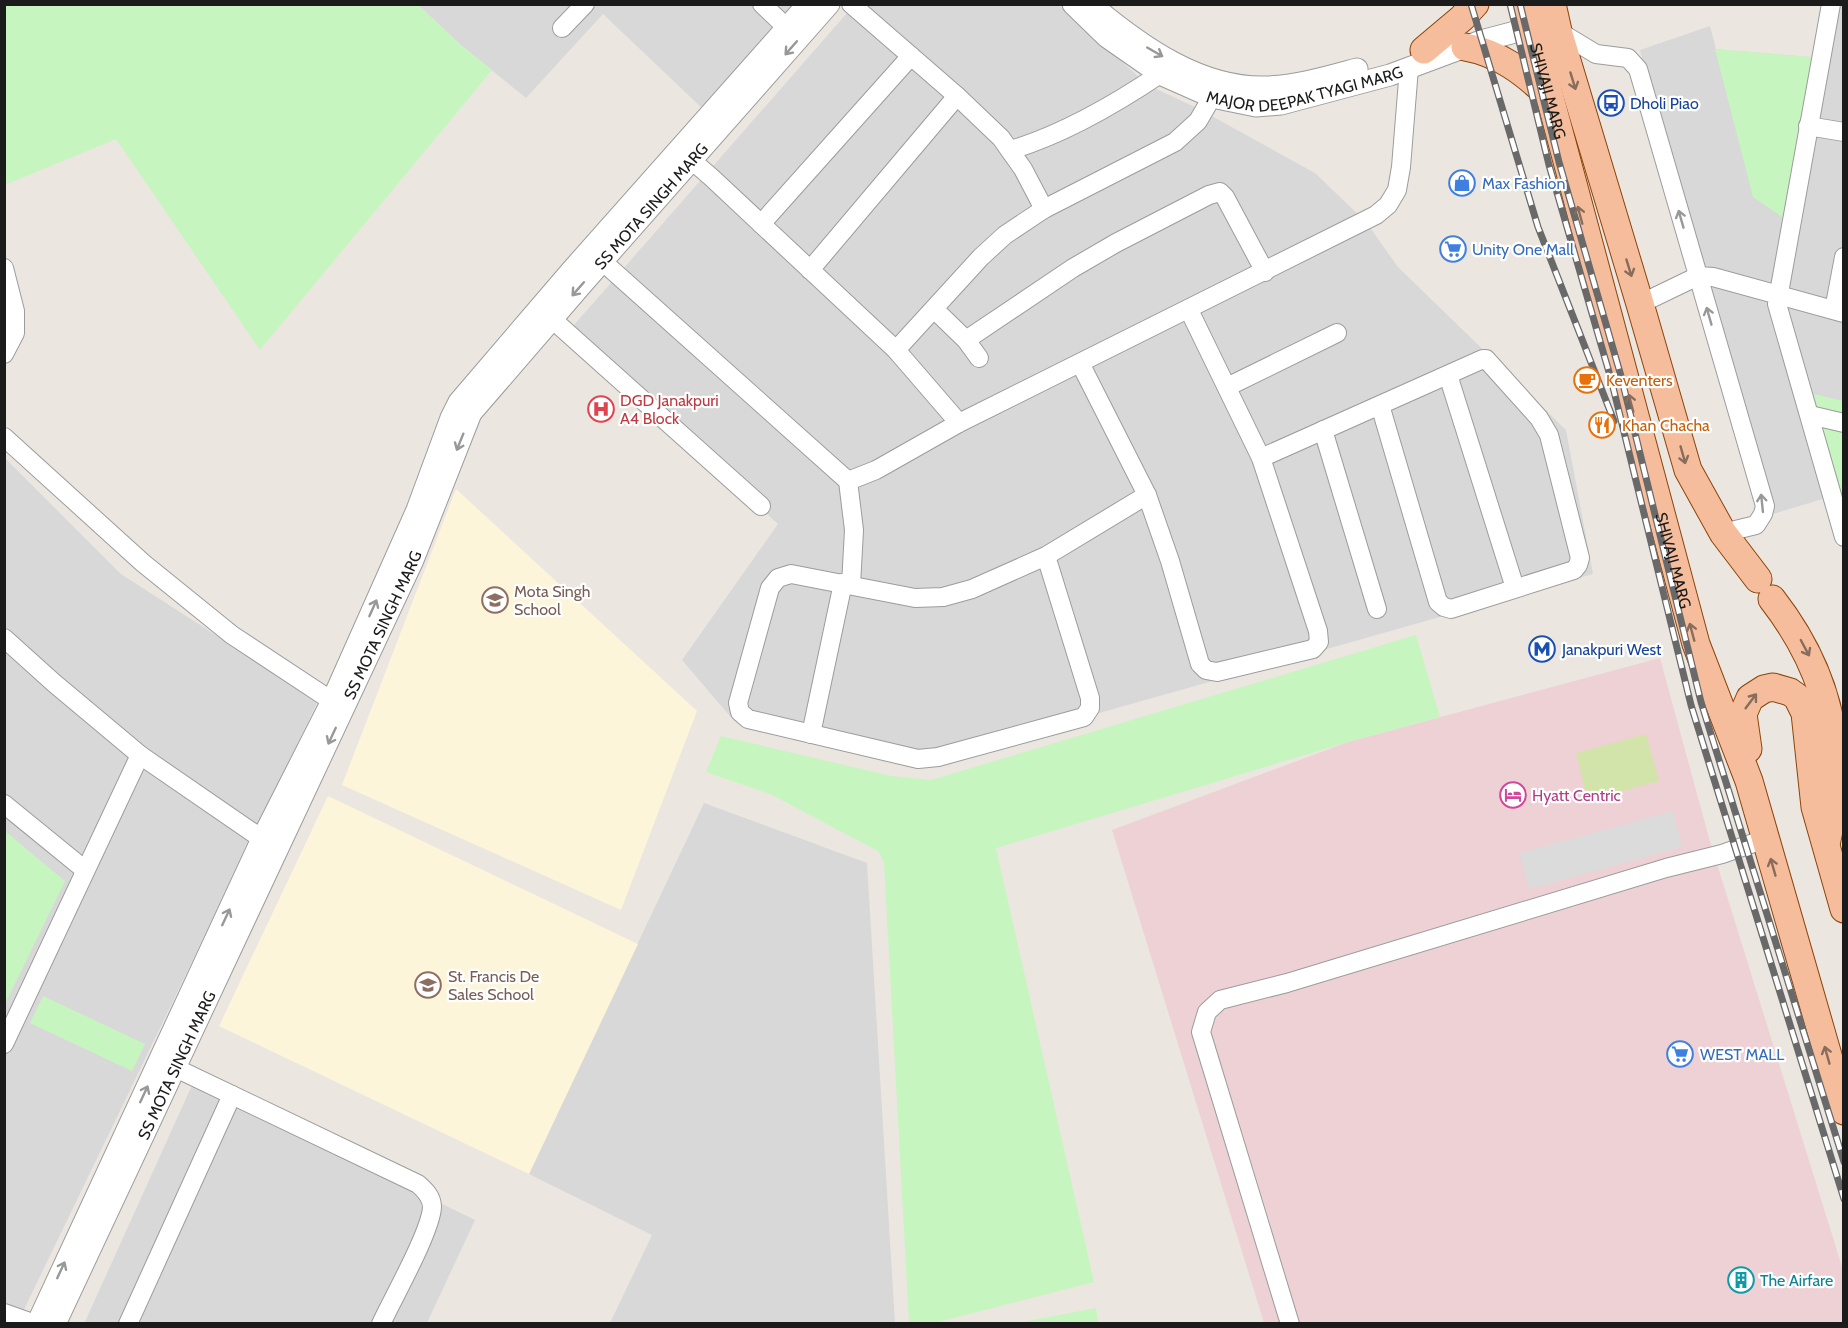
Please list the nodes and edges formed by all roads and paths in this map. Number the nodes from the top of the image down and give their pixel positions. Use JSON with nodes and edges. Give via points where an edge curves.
{"nodes":[{"id":1,"x":585,"y":4,"type":"edge"},
{"id":2,"x":762,"y":4,"type":"edge"},
{"id":3,"x":808,"y":4,"type":"edge"},
{"id":4,"x":829,"y":4,"type":"edge"},
{"id":5,"x":851,"y":4,"type":"edge"},
{"id":6,"x":1475,"y":4,"type":"edge"},
{"id":7,"x":1831,"y":4,"type":"edge"},
{"id":8,"x":1088,"y":7,"type":"edge"},
{"id":9,"x":1541,"y":16,"type":"edge"},
{"id":10,"x":562,"y":28,"type":"dead end"},
{"id":11,"x":787,"y":28,"type":"junction"},
{"id":12,"x":1465,"y":47,"type":"junction"},
{"id":13,"x":911,"y":56,"type":"junction"},
{"id":14,"x":1417,"y":59,"type":"junction"},
{"id":15,"x":1160,"y":74,"type":"junction"},
{"id":16,"x":957,"y":96,"type":"junction"},
{"id":17,"x":1549,"y":96,"type":"junction"},
{"id":18,"x":1212,"y":97,"type":"junction"},
{"id":19,"x":1808,"y":126,"type":"junction"},
{"id":20,"x":1844,"y":132,"type":"edge"},
{"id":21,"x":1011,"y":150,"type":"junction"},
{"id":22,"x":685,"y":155,"type":"junction"},
{"id":23,"x":1044,"y":209,"type":"junction"},
{"id":24,"x":761,"y":224,"type":"junction"},
{"id":25,"x":1844,"y":257,"type":"edge"},
{"id":26,"x":602,"y":261,"type":"junction"},
{"id":27,"x":4,"y":268,"type":"edge"},
{"id":28,"x":810,"y":270,"type":"junction"},
{"id":29,"x":1265,"y":272,"type":"junction"},
{"id":30,"x":1698,"y":276,"type":"junction"},
{"id":31,"x":1777,"y":295,"type":"junction"},
{"id":32,"x":1640,"y":303,"type":"junction"},
{"id":33,"x":934,"y":309,"type":"junction"},
{"id":34,"x":1189,"y":310,"type":"junction"},
{"id":35,"x":1839,"y":312,"type":"edge"},
{"id":36,"x":552,"y":319,"type":"junction"},
{"id":37,"x":1337,"y":333,"type":"dead end"},
{"id":38,"x":966,"y":340,"type":"junction"},
{"id":39,"x":896,"y":350,"type":"junction"},
{"id":40,"x":4,"y":354,"type":"edge"},
{"id":41,"x":979,"y":358,"type":"dead end"},
{"id":42,"x":1080,"y":363,"type":"junction"},
{"id":43,"x":1448,"y":375,"type":"junction"},
{"id":44,"x":1227,"y":387,"type":"junction"},
{"id":45,"x":1380,"y":405,"type":"junction"},
{"id":46,"x":1810,"y":415,"type":"junction"},
{"id":47,"x":959,"y":423,"type":"junction"},
{"id":48,"x":1844,"y":423,"type":"edge"},
{"id":49,"x":1323,"y":430,"type":"junction"},
{"id":50,"x":4,"y":437,"type":"edge"},
{"id":51,"x":1261,"y":458,"type":"junction"},
{"id":52,"x":848,"y":481,"type":"junction"},
{"id":53,"x":1147,"y":495,"type":"junction"},
{"id":54,"x":761,"y":507,"type":"dead end"},
{"id":55,"x":1723,"y":533,"type":"junction"},
{"id":56,"x":1844,"y":537,"type":"edge"},
{"id":57,"x":1046,"y":556,"type":"junction"},
{"id":58,"x":847,"y":584,"type":"junction"},
{"id":59,"x":1515,"y":588,"type":"junction"},
{"id":60,"x":1377,"y":609,"type":"dead end"},
{"id":61,"x":4,"y":638,"type":"edge"},
{"id":62,"x":339,"y":704,"type":"junction"},
{"id":63,"x":812,"y":734,"type":"junction"},
{"id":64,"x":140,"y":755,"type":"junction"},
{"id":65,"x":4,"y":804,"type":"edge"},
{"id":66,"x":262,"y":839,"type":"junction"},
{"id":67,"x":1765,"y":839,"type":"junction"},
{"id":68,"x":1825,"y":847,"type":"junction"},
{"id":69,"x":85,"y":870,"type":"junction"},
{"id":70,"x":249,"y":891,"type":"junction"},
{"id":71,"x":1844,"y":909,"type":"edge"},
{"id":72,"x":7,"y":1034,"type":"edge"},
{"id":73,"x":167,"y":1064,"type":"junction"},
{"id":74,"x":232,"y":1095,"type":"junction"},
{"id":75,"x":1844,"y":1111,"type":"edge"},
{"id":76,"x":4,"y":1313,"type":"edge"},
{"id":77,"x":36,"y":1323,"type":"edge"},
{"id":78,"x":55,"y":1323,"type":"edge"},
{"id":79,"x":128,"y":1323,"type":"edge"},
{"id":80,"x":381,"y":1323,"type":"edge"},
{"id":81,"x":1290,"y":1323,"type":"edge"}],
"edges":[{"from":1,"to":10,"type":"street"},
{"from":2,"to":11,"type":"street"},
{"from":3,"to":11,"type":"street","name":"SS MOTA SINGH MARG"},
{"from":4,"to":22,"type":"street","name":"SS MOTA SINGH MARG","one_way":true},
{"from":5,"to":13,"type":"street"},
{"from":6,"to":14,"type":"main road"},
{"from":7,"to":19,"type":"street"},
{"from":8,"to":14,"type":"street","name":"MAJOR DEEPAK TYAGI MARG","one_way":true,"via":[[1161,55],[1235,85],[1268,87]]},
{"from":8,"to":15,"type":"street","name":"MAJOR DEEPAK TYAGI MARG","via":[[1112,41]]},
{"from":9,"to":12,"type":"street","name":"MAJOR DEEPAK TYAGI MARG"},
{"from":9,"to":14,"type":"street","name":"MAJOR DEEPAK TYAGI MARG"},
{"from":9,"to":17,"type":"main road","name":"SHIVAJI MARG"},
{"from":30,"to":9,"type":"street","one_way":true,"via":[[1638,69],[1628,58],[1596,54]]},
{"from":9,"to":32,"type":"main road","name":"SHIVAJI MARG","one_way":true},
{"from":11,"to":22,"type":"street","name":"SS MOTA SINGH MARG"},
{"from":12,"to":14,"type":"street","name":"MAJOR DEEPAK TYAGI MARG"},
{"from":12,"to":17,"type":"main road","via":[[1495,55]]},
{"from":13,"to":16,"type":"street"},
{"from":13,"to":24,"type":"street"},
{"from":14,"to":18,"type":"street","name":"MAJOR DEEPAK TYAGI MARG","via":[[1272,106]]},
{"from":14,"to":29,"type":"street","via":[[1397,190],[1388,205],[1376,215]]},
{"from":15,"to":18,"type":"street","name":"MAJOR DEEPAK TYAGI MARG"},
{"from":15,"to":21,"type":"street","via":[[1119,102]]},
{"from":16,"to":21,"type":"street"},
{"from":16,"to":28,"type":"street"},
{"from":67,"to":17,"type":"main road","name":"SHIVAJI MARG","one_way":true,"via":[[1749,781],[1696,644]]},
{"from":18,"to":23,"type":"street","via":[[1198,121],[1175,142]]},
{"from":19,"to":20,"type":"street"},
{"from":19,"to":31,"type":"street"},
{"from":21,"to":23,"type":"street"},
{"from":22,"to":24,"type":"street"},
{"from":22,"to":26,"type":"street","name":"SS MOTA SINGH MARG"},
{"from":62,"to":22,"type":"street","name":"SS MOTA SINGH MARG","one_way":true,"via":[[459,402]]},
{"from":23,"to":33,"type":"street","via":[[1005,235]]},
{"from":24,"to":28,"type":"street"},
{"from":25,"to":35,"type":"street"},
{"from":26,"to":36,"type":"street","name":"SS MOTA SINGH MARG","one_way":true},
{"from":26,"to":52,"type":"street"},
{"from":27,"to":40,"type":"street","via":[[15,311],[15,333]]},
{"from":28,"to":39,"type":"street"},
{"from":29,"to":34,"type":"street"},
{"from":29,"to":38,"type":"street","via":[[1220,192],[1126,237]]},
{"from":30,"to":31,"type":"street"},
{"from":30,"to":32,"type":"street"},
{"from":55,"to":30,"type":"street","one_way":true,"via":[[1756,525],[1765,506]]},
{"from":31,"to":35,"type":"street"},
{"from":31,"to":46,"type":"street"},
{"from":32,"to":55,"type":"main road","name":"SHIVAJI MARG","one_way":true,"via":[[1688,470]]},
{"from":33,"to":38,"type":"street"},
{"from":33,"to":39,"type":"street"},
{"from":34,"to":42,"type":"street"},
{"from":34,"to":44,"type":"street"},
{"from":36,"to":54,"type":"street"},
{"from":36,"to":62,"type":"street","name":"SS MOTA SINGH MARG","one_way":true,"via":[[471,413],[413,560]]},
{"from":37,"to":44,"type":"street"},
{"from":38,"to":41,"type":"street"},
{"from":39,"to":47,"type":"street"},
{"from":42,"to":47,"type":"street"},
{"from":42,"to":53,"type":"street"},
{"from":43,"to":45,"type":"street"},
{"from":43,"to":59,"type":"street"},
{"from":43,"to":59,"type":"street","via":[[1483,359],[1488,361],[1539,418],[1549,435],[1580,558],[1574,570]]},
{"from":44,"to":51,"type":"street"},
{"from":45,"to":49,"type":"street"},
{"from":45,"to":59,"type":"street","via":[[1438,602],[1451,609]]},
{"from":46,"to":48,"type":"street"},
{"from":46,"to":56,"type":"street"},
{"from":47,"to":52,"type":"street","via":[[876,470]]},
{"from":49,"to":51,"type":"street"},
{"from":49,"to":60,"type":"street"},
{"from":50,"to":62,"type":"street","via":[[143,562],[232,635]]},
{"from":51,"to":53,"type":"street","via":[[1318,631],[1313,649],[1217,672],[1206,670],[1200,664]]},
{"from":52,"to":58,"type":"street","via":[[854,530]]},
{"from":53,"to":57,"type":"street"},
{"from":55,"to":68,"type":"main road","name":"SHIVAJI MARG","one_way":true,"via":[[1791,625],[1811,660],[1827,705],[1835,752],[1834,800]]},
{"from":57,"to":58,"type":"street","via":[[972,590],[943,597],[915,598]]},
{"from":57,"to":63,"type":"street","via":[[1090,698],[1090,708],[1084,717],[918,759]]},
{"from":58,"to":63,"type":"street"},
{"from":58,"to":63,"type":"street","via":[[791,574],[778,578],[770,588],[738,703],[740,712],[748,719]]},
{"from":61,"to":64,"type":"street"},
{"from":62,"to":66,"type":"street","name":"SS MOTA SINGH MARG"},
{"from":62,"to":70,"type":"street","name":"SS MOTA SINGH MARG","one_way":true},
{"from":64,"to":66,"type":"street"},
{"from":64,"to":69,"type":"street"},
{"from":65,"to":69,"type":"street"},
{"from":66,"to":70,"type":"street","name":"SS MOTA SINGH MARG"},
{"from":67,"to":68,"type":"main road","one_way":true,"via":[[1743,714],[1757,692],[1773,687],[1790,692],[1802,705],[1815,807]]},
{"from":75,"to":67,"type":"main road","name":"SHIVAJI MARG","one_way":true},
{"from":67,"to":81,"type":"street","via":[[1220,1000],[1207,1012],[1201,1032]]},
{"from":68,"to":71,"type":"main road","name":"SHIVAJI MARG"},
{"from":69,"to":72,"type":"street"},
{"from":70,"to":73,"type":"street","name":"SS MOTA SINGH MARG"},
{"from":73,"to":74,"type":"street"},
{"from":77,"to":73,"type":"street","name":"SS MOTA SINGH MARG","one_way":true},
{"from":73,"to":78,"type":"street","name":"SS MOTA SINGH MARG"},
{"from":74,"to":79,"type":"street"},
{"from":74,"to":80,"type":"street","via":[[418,1184],[429,1194],[432,1207],[426,1230]]},
{"from":76,"to":77,"type":"street"}]}
